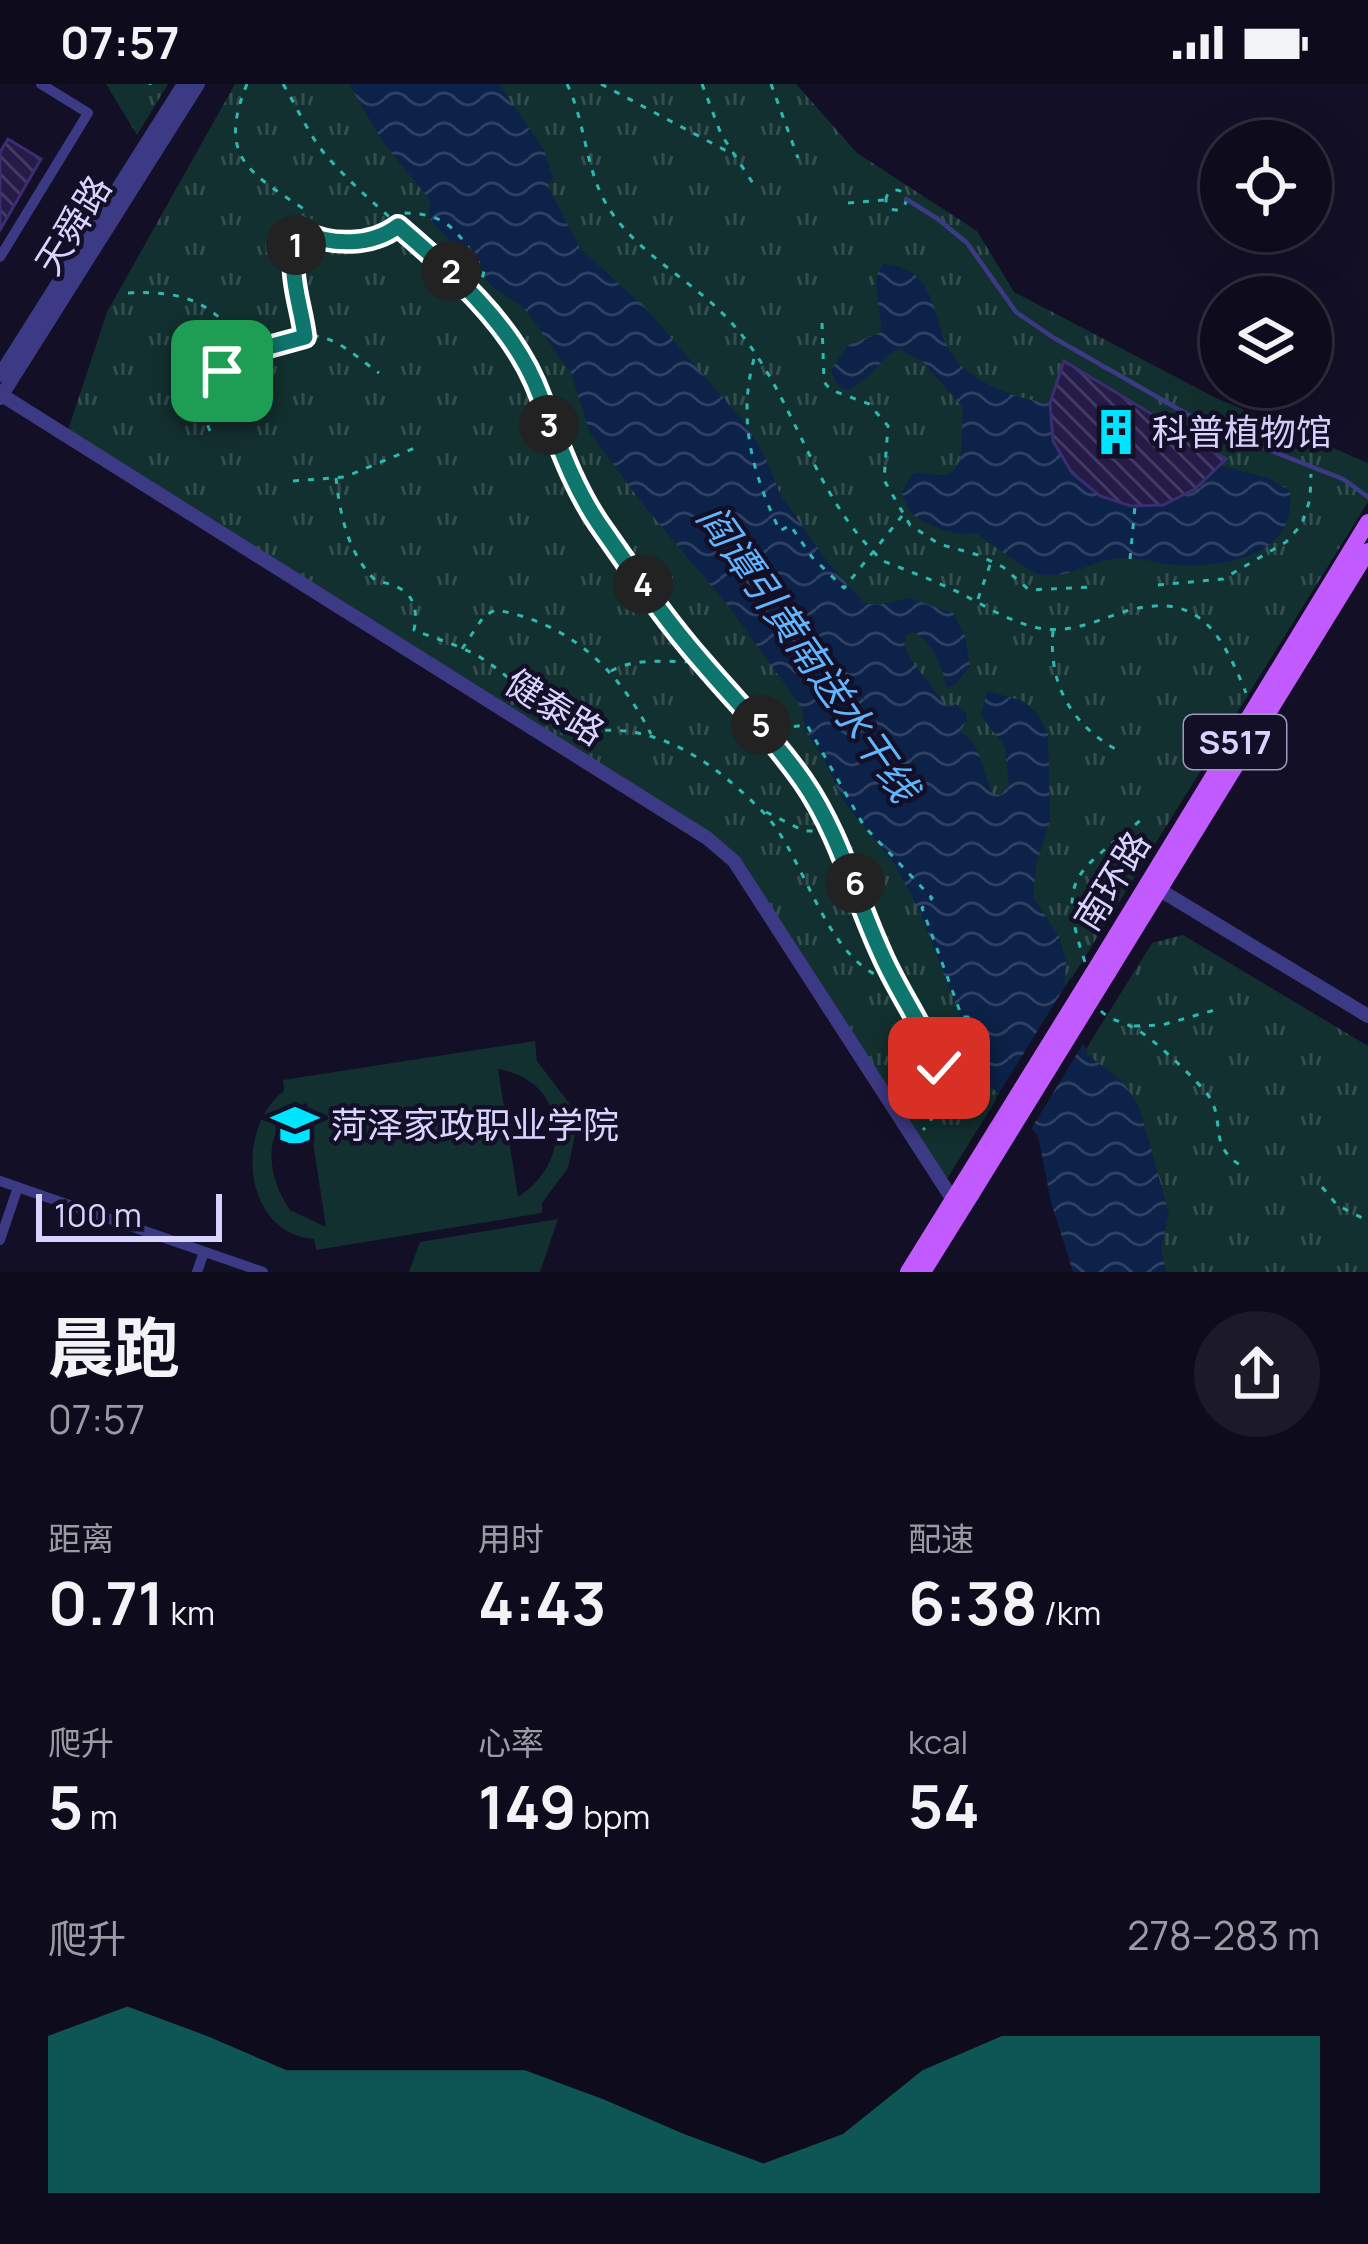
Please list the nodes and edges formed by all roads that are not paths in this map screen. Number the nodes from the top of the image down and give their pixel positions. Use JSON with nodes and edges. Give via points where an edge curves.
{"nodes":[{"id":1,"x":41,"y":84,"type":"edge"},
{"id":2,"x":184,"y":84,"type":"edge"},
{"id":3,"x":198,"y":84,"type":"edge"},
{"id":4,"x":906,"y":199,"type":"road end"},
{"id":5,"x":0,"y":257,"type":"edge"},
{"id":6,"x":0,"y":375,"type":"edge"},
{"id":7,"x":1,"y":396,"type":"edge"},
{"id":8,"x":1368,"y":497,"type":"edge"},
{"id":9,"x":1368,"y":522,"type":"edge"},
{"id":10,"x":1368,"y":551,"type":"edge"},
{"id":11,"x":1160,"y":890,"type":"junction"},
{"id":12,"x":1099,"y":968,"type":"junction"},
{"id":13,"x":1368,"y":1016,"type":"edge"},
{"id":14,"x":0,"y":1181,"type":"edge"},
{"id":15,"x":18,"y":1187,"type":"junction"},
{"id":16,"x":963,"y":1192,"type":"junction"},
{"id":17,"x":0,"y":1240,"type":"edge"},
{"id":18,"x":204,"y":1252,"type":"junction"},
{"id":19,"x":197,"y":1272,"type":"edge"},
{"id":20,"x":263,"y":1272,"type":"edge"},
{"id":21,"x":908,"y":1272,"type":"edge"},
{"id":22,"x":923,"y":1272,"type":"edge"}],
"edges":[{"from":1,"to":5,"type":"street","via":[[88,113]]},
{"from":2,"to":6,"type":"street","name":"天舜路"},
{"from":3,"to":7,"type":"street","name":"天舜路"},
{"from":4,"to":8,"type":"lane","via":[[967,243],[1016,312],[1054,338],[1208,426],[1343,479]]},
{"from":7,"to":16,"type":"street","name":"健泰路","via":[[707,838],[734,861],[914,1140]]},
{"from":9,"to":12,"type":"main road","name":"南环路","number":"S517"},
{"from":10,"to":11,"type":"main road","name":"南环路","number":"S517"},
{"from":11,"to":12,"type":"main road","name":"南环路","number":"S517"},
{"from":11,"to":13,"type":"street"},
{"from":12,"to":16,"type":"main road","name":"南环路","number":"S517","bridge":true},
{"from":14,"to":15,"type":"street"},
{"from":15,"to":17,"type":"street"},
{"from":15,"to":18,"type":"street"},
{"from":16,"to":21,"type":"main road","name":"南环路","number":"S517"},
{"from":16,"to":22,"type":"main road","name":"南环路","number":"S517"},
{"from":18,"to":19,"type":"street"},
{"from":18,"to":20,"type":"street"}]}
